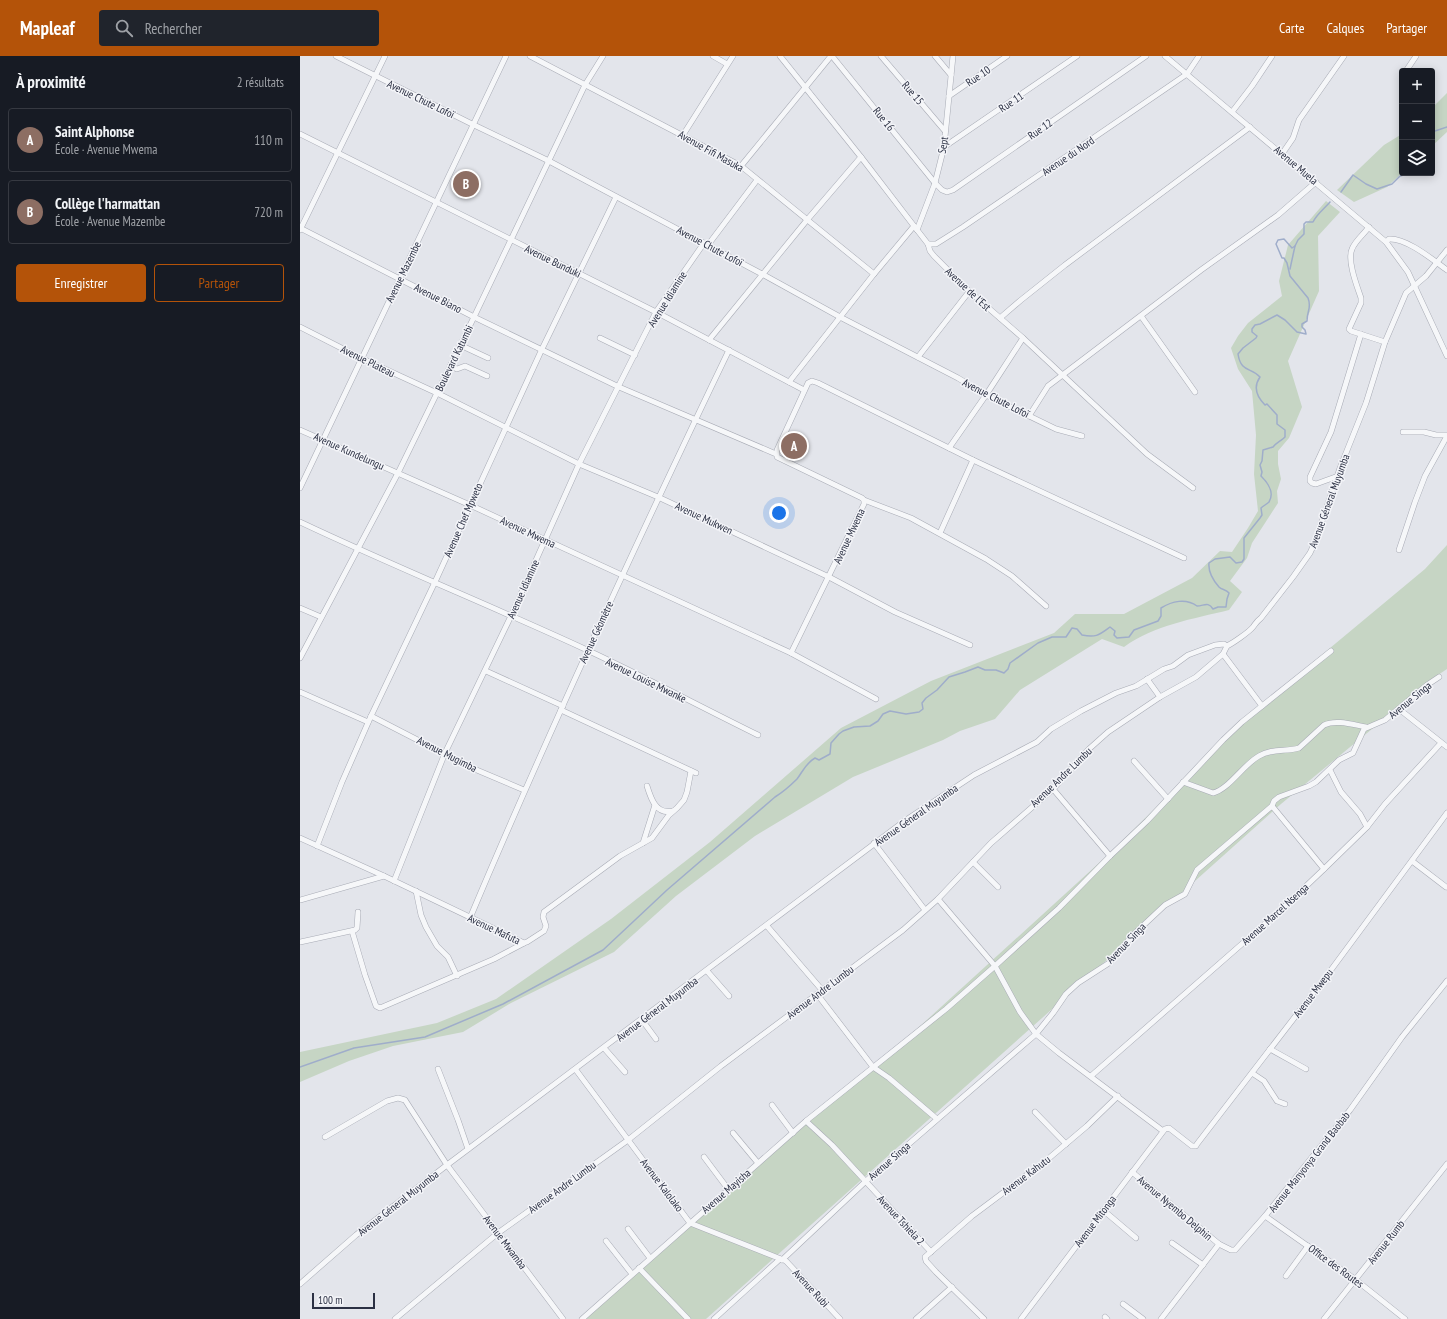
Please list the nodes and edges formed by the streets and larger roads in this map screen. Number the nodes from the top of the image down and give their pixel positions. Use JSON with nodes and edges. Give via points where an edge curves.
{"nodes":[{"id":1,"x":336,"y":56,"type":"edge"},
{"id":2,"x":385,"y":56,"type":"edge"},
{"id":3,"x":506,"y":56,"type":"edge"},
{"id":4,"x":530,"y":56,"type":"edge"},
{"id":5,"x":603,"y":56,"type":"edge"},
{"id":6,"x":713,"y":56,"type":"edge"},
{"id":7,"x":733,"y":56,"type":"edge"},
{"id":8,"x":780,"y":56,"type":"edge"},
{"id":9,"x":831,"y":56,"type":"edge"},
{"id":10,"x":881,"y":56,"type":"edge"},
{"id":11,"x":935,"y":56,"type":"edge"},
{"id":12,"x":953,"y":56,"type":"edge"},
{"id":13,"x":1007,"y":56,"type":"edge"},
{"id":14,"x":1077,"y":56,"type":"edge"},
{"id":15,"x":1146,"y":56,"type":"edge"},
{"id":16,"x":1165,"y":56,"type":"edge"},
{"id":17,"x":1199,"y":56,"type":"edge"},
{"id":18,"x":1272,"y":56,"type":"edge"},
{"id":19,"x":1344,"y":56,"type":"edge"},
{"id":20,"x":1416,"y":56,"type":"edge"},
{"id":21,"x":727,"y":64,"type":"junction"},
{"id":22,"x":1408,"y":68,"type":"edge"},
{"id":23,"x":1187,"y":74,"type":"junction"},
{"id":24,"x":951,"y":75,"type":"junction"},
{"id":25,"x":375,"y":76,"type":"junction"},
{"id":26,"x":585,"y":85,"type":"junction"},
{"id":27,"x":804,"y":87,"type":"junction"},
{"id":28,"x":949,"y":96,"type":"junction"},
{"id":29,"x":1232,"y":112,"type":"junction"},
{"id":30,"x":474,"y":125,"type":"junction"},
{"id":31,"x":1250,"y":128,"type":"junction"},
{"id":32,"x":946,"y":131,"type":"junction"},
{"id":33,"x":300,"y":134,"type":"edge"},
{"id":34,"x":683,"y":135,"type":"junction"},
{"id":35,"x":944,"y":147,"type":"junction"},
{"id":36,"x":338,"y":154,"type":"junction"},
{"id":37,"x":1282,"y":154,"type":"junction"},
{"id":38,"x":861,"y":157,"type":"junction"},
{"id":39,"x":549,"y":161,"type":"junction"},
{"id":40,"x":741,"y":166,"type":"junction"},
{"id":41,"x":757,"y":180,"type":"junction"},
{"id":42,"x":1316,"y":182,"type":"junction"},
{"id":43,"x":935,"y":183,"type":"junction"},
{"id":44,"x":616,"y":197,"type":"junction"},
{"id":45,"x":437,"y":203,"type":"junction"},
{"id":46,"x":807,"y":220,"type":"junction"},
{"id":47,"x":1369,"y":227,"type":"junction"},
{"id":48,"x":916,"y":228,"type":"junction"},
{"id":49,"x":300,"y":229,"type":"edge"},
{"id":50,"x":511,"y":240,"type":"junction"},
{"id":51,"x":1386,"y":242,"type":"junction"},
{"id":52,"x":706,"y":244,"type":"junction"},
{"id":53,"x":928,"y":244,"type":"junction"},
{"id":54,"x":1447,"y":250,"type":"edge"},
{"id":55,"x":1437,"y":262,"type":"junction"},
{"id":56,"x":1447,"y":270,"type":"edge"},
{"id":57,"x":578,"y":274,"type":"junction"},
{"id":58,"x":762,"y":274,"type":"junction"},
{"id":59,"x":874,"y":274,"type":"junction"},
{"id":60,"x":400,"y":279,"type":"junction"},
{"id":61,"x":1415,"y":285,"type":"junction"},
{"id":62,"x":970,"y":292,"type":"junction"},
{"id":63,"x":656,"y":312,"type":"junction"},
{"id":64,"x":1141,"y":316,"type":"junction"},
{"id":65,"x":474,"y":317,"type":"junction"},
{"id":66,"x":840,"y":317,"type":"junction"},
{"id":67,"x":1000,"y":318,"type":"junction"},
{"id":68,"x":300,"y":327,"type":"edge"},
{"id":69,"x":1361,"y":334,"type":"junction"},
{"id":70,"x":600,"y":338,"type":"dead end"},
{"id":71,"x":1023,"y":338,"type":"junction"},
{"id":72,"x":709,"y":340,"type":"junction"},
{"id":73,"x":1385,"y":342,"type":"junction"},
{"id":74,"x":460,"y":345,"type":"junction"},
{"id":75,"x":542,"y":349,"type":"junction"},
{"id":76,"x":729,"y":350,"type":"junction"},
{"id":77,"x":635,"y":355,"type":"junction"},
{"id":78,"x":1447,"y":356,"type":"edge"},
{"id":79,"x":918,"y":357,"type":"junction"},
{"id":80,"x":361,"y":358,"type":"junction"},
{"id":81,"x":488,"y":358,"type":"dead end"},
{"id":82,"x":450,"y":366,"type":"junction"},
{"id":83,"x":1062,"y":375,"type":"junction"},
{"id":84,"x":487,"y":376,"type":"dead end"},
{"id":85,"x":789,"y":382,"type":"junction"},
{"id":86,"x":618,"y":387,"type":"junction"},
{"id":87,"x":804,"y":390,"type":"junction"},
{"id":88,"x":1196,"y":392,"type":"dead end"},
{"id":89,"x":436,"y":393,"type":"junction"},
{"id":90,"x":986,"y":395,"type":"junction"},
{"id":91,"x":1029,"y":416,"type":"junction"},
{"id":92,"x":695,"y":420,"type":"junction"},
{"id":93,"x":506,"y":427,"type":"junction"},
{"id":94,"x":300,"y":430,"type":"edge"},
{"id":95,"x":1403,"y":432,"type":"dead end"},
{"id":96,"x":1447,"y":435,"type":"edge"},
{"id":97,"x":1082,"y":436,"type":"dead end"},
{"id":98,"x":323,"y":440,"type":"junction"},
{"id":99,"x":949,"y":448,"type":"junction"},
{"id":100,"x":776,"y":454,"type":"junction"},
{"id":101,"x":973,"y":460,"type":"junction"},
{"id":102,"x":580,"y":464,"type":"junction"},
{"id":103,"x":398,"y":473,"type":"junction"},
{"id":104,"x":1338,"y":476,"type":"junction"},
{"id":105,"x":300,"y":488,"type":"edge"},
{"id":106,"x":1193,"y":488,"type":"dead end"},
{"id":107,"x":658,"y":497,"type":"junction"},
{"id":108,"x":864,"y":500,"type":"junction"},
{"id":109,"x":470,"y":505,"type":"junction"},
{"id":110,"x":300,"y":522,"type":"edge"},
{"id":111,"x":940,"y":533,"type":"junction"},
{"id":112,"x":546,"y":540,"type":"junction"},
{"id":113,"x":358,"y":549,"type":"junction"},
{"id":114,"x":1399,"y":550,"type":"dead end"},
{"id":115,"x":1184,"y":558,"type":"dead end"},
{"id":116,"x":623,"y":574,"type":"junction"},
{"id":117,"x":829,"y":577,"type":"junction"},
{"id":118,"x":435,"y":582,"type":"junction"},
{"id":119,"x":1046,"y":606,"type":"dead end"},
{"id":120,"x":300,"y":608,"type":"edge"},
{"id":121,"x":512,"y":616,"type":"junction"},
{"id":122,"x":322,"y":617,"type":"junction"},
{"id":123,"x":970,"y":645,"type":"dead end"},
{"id":124,"x":1227,"y":646,"type":"junction"},
{"id":125,"x":1330,"y":650,"type":"dead end"},
{"id":126,"x":588,"y":651,"type":"junction"},
{"id":127,"x":791,"y":652,"type":"junction"},
{"id":128,"x":1223,"y":654,"type":"junction"},
{"id":129,"x":300,"y":658,"type":"edge"},
{"id":130,"x":486,"y":671,"type":"junction"},
{"id":131,"x":1439,"y":677,"type":"dead end"},
{"id":132,"x":1148,"y":679,"type":"junction"},
{"id":133,"x":300,"y":692,"type":"edge"},
{"id":134,"x":1160,"y":698,"type":"junction"},
{"id":135,"x":876,"y":699,"type":"dead end"},
{"id":136,"x":1262,"y":706,"type":"junction"},
{"id":137,"x":562,"y":708,"type":"junction"},
{"id":138,"x":1398,"y":709,"type":"junction"},
{"id":139,"x":371,"y":716,"type":"junction"},
{"id":140,"x":368,"y":722,"type":"junction"},
{"id":141,"x":1366,"y":727,"type":"junction"},
{"id":142,"x":758,"y":735,"type":"dead end"},
{"id":143,"x":1441,"y":743,"type":"junction"},
{"id":144,"x":1447,"y":747,"type":"edge"},
{"id":145,"x":445,"y":753,"type":"junction"},
{"id":146,"x":1134,"y":762,"type":"dead end"},
{"id":147,"x":1330,"y":770,"type":"junction"},
{"id":148,"x":1183,"y":782,"type":"junction"},
{"id":149,"x":647,"y":786,"type":"dead end"},
{"id":150,"x":1053,"y":789,"type":"junction"},
{"id":151,"x":524,"y":790,"type":"junction"},
{"id":152,"x":1168,"y":799,"type":"junction"},
{"id":153,"x":655,"y":805,"type":"junction"},
{"id":154,"x":1272,"y":806,"type":"junction"},
{"id":155,"x":674,"y":811,"type":"junction"},
{"id":156,"x":1447,"y":813,"type":"edge"},
{"id":157,"x":1367,"y":827,"type":"junction"},
{"id":158,"x":300,"y":838,"type":"edge"},
{"id":159,"x":643,"y":843,"type":"junction"},
{"id":160,"x":874,"y":844,"type":"junction"},
{"id":161,"x":317,"y":846,"type":"junction"},
{"id":162,"x":1110,"y":856,"type":"junction"},
{"id":163,"x":973,"y":862,"type":"junction"},
{"id":164,"x":1412,"y":862,"type":"junction"},
{"id":165,"x":1324,"y":869,"type":"junction"},
{"id":166,"x":384,"y":876,"type":"junction"},
{"id":167,"x":394,"y":881,"type":"junction"},
{"id":168,"x":998,"y":887,"type":"dead end"},
{"id":169,"x":1446,"y":887,"type":"edge"},
{"id":170,"x":416,"y":891,"type":"junction"},
{"id":171,"x":938,"y":899,"type":"junction"},
{"id":172,"x":300,"y":900,"type":"edge"},
{"id":173,"x":925,"y":910,"type":"junction"},
{"id":174,"x":358,"y":912,"type":"dead end"},
{"id":175,"x":470,"y":918,"type":"junction"},
{"id":176,"x":767,"y":926,"type":"junction"},
{"id":177,"x":352,"y":931,"type":"junction"},
{"id":178,"x":300,"y":942,"type":"edge"},
{"id":179,"x":524,"y":943,"type":"junction"},
{"id":180,"x":995,"y":966,"type":"junction"},
{"id":181,"x":707,"y":971,"type":"junction"},
{"id":182,"x":457,"y":976,"type":"junction"},
{"id":183,"x":1447,"y":981,"type":"edge"},
{"id":184,"x":822,"y":990,"type":"junction"},
{"id":185,"x":817,"y":994,"type":"junction"},
{"id":186,"x":729,"y":996,"type":"dead end"},
{"id":187,"x":642,"y":1020,"type":"junction"},
{"id":188,"x":1036,"y":1034,"type":"junction"},
{"id":189,"x":656,"y":1039,"type":"dead end"},
{"id":190,"x":604,"y":1048,"type":"junction"},
{"id":191,"x":1270,"y":1049,"type":"junction"},
{"id":192,"x":873,"y":1066,"type":"junction"},
{"id":193,"x":438,"y":1069,"type":"dead end"},
{"id":194,"x":1306,"y":1069,"type":"dead end"},
{"id":195,"x":576,"y":1070,"type":"junction"},
{"id":196,"x":625,"y":1072,"type":"dead end"},
{"id":197,"x":1252,"y":1073,"type":"junction"},
{"id":198,"x":1091,"y":1076,"type":"junction"},
{"id":199,"x":1118,"y":1096,"type":"junction"},
{"id":200,"x":1285,"y":1104,"type":"dead end"},
{"id":201,"x":772,"y":1105,"type":"dead end"},
{"id":202,"x":1035,"y":1112,"type":"dead end"},
{"id":203,"x":937,"y":1119,"type":"junction"},
{"id":204,"x":806,"y":1121,"type":"junction"},
{"id":205,"x":1163,"y":1131,"type":"junction"},
{"id":206,"x":734,"y":1133,"type":"dead end"},
{"id":207,"x":793,"y":1133,"type":"junction"},
{"id":208,"x":325,"y":1137,"type":"dead end"},
{"id":209,"x":628,"y":1140,"type":"junction"},
{"id":210,"x":1066,"y":1144,"type":"junction"},
{"id":211,"x":468,"y":1150,"type":"junction"},
{"id":212,"x":704,"y":1157,"type":"dead end"},
{"id":213,"x":758,"y":1164,"type":"junction"},
{"id":214,"x":1447,"y":1164,"type":"edge"},
{"id":215,"x":447,"y":1165,"type":"junction"},
{"id":216,"x":1132,"y":1172,"type":"junction"},
{"id":217,"x":866,"y":1181,"type":"junction"},
{"id":218,"x":728,"y":1189,"type":"junction"},
{"id":219,"x":1103,"y":1210,"type":"junction"},
{"id":220,"x":1265,"y":1216,"type":"junction"},
{"id":221,"x":690,"y":1223,"type":"junction"},
{"id":222,"x":628,"y":1229,"type":"dead end"},
{"id":223,"x":498,"y":1233,"type":"junction"},
{"id":224,"x":1136,"y":1238,"type":"dead end"},
{"id":225,"x":606,"y":1241,"type":"dead end"},
{"id":226,"x":1172,"y":1243,"type":"dead end"},
{"id":227,"x":1219,"y":1244,"type":"junction"},
{"id":228,"x":1308,"y":1246,"type":"junction"},
{"id":229,"x":931,"y":1252,"type":"junction"},
{"id":230,"x":650,"y":1258,"type":"junction"},
{"id":231,"x":781,"y":1259,"type":"junction"},
{"id":232,"x":1203,"y":1264,"type":"junction"},
{"id":233,"x":639,"y":1268,"type":"junction"},
{"id":234,"x":632,"y":1274,"type":"junction"},
{"id":235,"x":1286,"y":1276,"type":"dead end"},
{"id":236,"x":1356,"y":1280,"type":"junction"},
{"id":237,"x":300,"y":1284,"type":"edge"},
{"id":238,"x":952,"y":1287,"type":"junction"},
{"id":239,"x":1123,"y":1304,"type":"dead end"},
{"id":240,"x":395,"y":1319,"type":"edge"},
{"id":241,"x":562,"y":1319,"type":"edge"},
{"id":242,"x":582,"y":1319,"type":"edge"},
{"id":243,"x":688,"y":1319,"type":"edge"},
{"id":244,"x":714,"y":1319,"type":"edge"},
{"id":245,"x":840,"y":1319,"type":"edge"},
{"id":246,"x":916,"y":1319,"type":"edge"},
{"id":247,"x":984,"y":1319,"type":"edge"},
{"id":248,"x":1021,"y":1319,"type":"edge"},
{"id":249,"x":1143,"y":1319,"type":"edge"},
{"id":250,"x":1161,"y":1319,"type":"edge"},
{"id":251,"x":1324,"y":1319,"type":"edge"},
{"id":252,"x":1405,"y":1319,"type":"edge"}],
"edges":[{"from":1,"to":25,"type":"street","name":"Avenue Chute Lofoï"},
{"from":2,"to":25,"type":"street"},
{"from":3,"to":30,"type":"street","name":"Avenue Mazembe"},
{"from":4,"to":26,"type":"street","name":"Avenue Fifi Masuka"},
{"from":5,"to":26,"type":"street","name":"Boulevard Katumbi"},
{"from":6,"to":21,"type":"street"},
{"from":7,"to":21,"type":"street"},
{"from":8,"to":27,"type":"street","name":"Avenue de l'Est"},
{"from":9,"to":27,"type":"street"},
{"from":9,"to":43,"type":"street","name":"Rue 16"},
{"from":10,"to":32,"type":"street","name":"Rue 15"},
{"from":11,"to":24,"type":"street"},
{"from":12,"to":24,"type":"street","name":"Sept"},
{"from":13,"to":28,"type":"street","name":"Rue 10"},
{"from":14,"to":35,"type":"street","name":"Rue 11"},
{"from":15,"to":43,"type":"street","name":"Rue 12","via":[[950,192],[944,192]]},
{"from":16,"to":23,"type":"street","name":"Avenue Muela"},
{"from":17,"to":23,"type":"street","name":"Avenue du Nord"},
{"from":18,"to":29,"type":"street"},
{"from":19,"to":37,"type":"street","via":[[1299,120],[1293,138]]},
{"from":20,"to":22,"type":"street"},
{"from":21,"to":34,"type":"street"},
{"from":23,"to":29,"type":"street","name":"Avenue Muela"},
{"from":23,"to":53,"type":"street","name":"Avenue du Nord","via":[[963,227],[936,244]]},
{"from":24,"to":28,"type":"street","name":"Sept"},
{"from":25,"to":30,"type":"street","name":"Avenue Chute Lofoï"},
{"from":25,"to":36,"type":"street"},
{"from":26,"to":34,"type":"street","name":"Avenue Fifi Masuka"},
{"from":26,"to":39,"type":"street","name":"Boulevard Katumbi"},
{"from":27,"to":38,"type":"street","name":"Avenue de l'Est"},
{"from":27,"to":40,"type":"street"},
{"from":28,"to":32,"type":"street","name":"Sept"},
{"from":29,"to":31,"type":"street","name":"Avenue Muela"},
{"from":30,"to":39,"type":"street","name":"Avenue Chute Lofoï"},
{"from":30,"to":45,"type":"street","name":"Avenue Mazembe"},
{"from":31,"to":37,"type":"street","name":"Avenue Muela"},
{"from":31,"to":67,"type":"street","via":[[1065,265]]},
{"from":32,"to":35,"type":"street","name":"Sept"},
{"from":33,"to":36,"type":"street","name":"Avenue Bunduki"},
{"from":34,"to":40,"type":"street","name":"Avenue Fifi Masuka"},
{"from":35,"to":43,"type":"street","name":"Sept"},
{"from":36,"to":45,"type":"street","name":"Avenue Bunduki"},
{"from":36,"to":49,"type":"street"},
{"from":37,"to":42,"type":"street","name":"Avenue Muela"},
{"from":38,"to":46,"type":"street"},
{"from":38,"to":48,"type":"street","name":"Avenue de l'Est"},
{"from":39,"to":44,"type":"street","name":"Avenue Chute Lofoï"},
{"from":39,"to":50,"type":"street","name":"Boulevard Katumbi"},
{"from":40,"to":41,"type":"street","name":"Avenue Fifi Masuka"},
{"from":41,"to":46,"type":"street","name":"Avenue Fifi Masuka"},
{"from":41,"to":52,"type":"street","name":"Avenue Idiamine"},
{"from":42,"to":47,"type":"street","name":"Avenue Muela"},
{"from":42,"to":64,"type":"street","via":[[1278,215]]},
{"from":43,"to":48,"type":"street","name":"Sept"},
{"from":44,"to":52,"type":"street","name":"Avenue Chute Lofoï"},
{"from":44,"to":57,"type":"street","name":"Avenue Chef Mpweto"},
{"from":45,"to":50,"type":"street","name":"Avenue Bunduki"},
{"from":45,"to":60,"type":"street","name":"Avenue Mazembe"},
{"from":46,"to":58,"type":"street"},
{"from":46,"to":59,"type":"street","name":"Avenue Fifi Masuka"},
{"from":47,"to":51,"type":"street","name":"Avenue Muela"},
{"from":47,"to":69,"type":"street","via":[[1354,245],[1350,256],[1361,303],[1349,329]]},
{"from":48,"to":53,"type":"street","name":"Avenue de l'Est"},
{"from":48,"to":59,"type":"street","name":"Sept"},
{"from":49,"to":60,"type":"street","name":"Avenue Biano"},
{"from":50,"to":57,"type":"street","name":"Avenue Bunduki"},
{"from":50,"to":65,"type":"street","name":"Boulevard Katumbi"},
{"from":51,"to":55,"type":"street","via":[[1393,239],[1403,242]]},
{"from":51,"to":61,"type":"street","name":"Avenue Muela","via":[[1402,262]]},
{"from":52,"to":58,"type":"street","name":"Avenue Chute Lofoï"},
{"from":52,"to":63,"type":"street","name":"Avenue Idiamine"},
{"from":53,"to":62,"type":"street","name":"Avenue de l'Est","via":[[934,256]]},
{"from":54,"to":55,"type":"street","name":"Avenue Géneral Muyumba"},
{"from":55,"to":56,"type":"street"},
{"from":55,"to":61,"type":"street","name":"Avenue Géneral Muyumba"},
{"from":57,"to":63,"type":"street","name":"Avenue Bunduki"},
{"from":57,"to":75,"type":"street","name":"Avenue Chef Mpweto"},
{"from":58,"to":66,"type":"street","name":"Avenue Chute Lofoï"},
{"from":58,"to":72,"type":"street"},
{"from":59,"to":66,"type":"street","name":"Sept"},
{"from":60,"to":65,"type":"street","name":"Avenue Biano"},
{"from":60,"to":80,"type":"street","name":"Avenue Mazembe"},
{"from":61,"to":73,"type":"street","name":"Avenue Géneral Muyumba","via":[[1406,293]]},
{"from":61,"to":78,"type":"street","name":"Avenue Muela"},
{"from":62,"to":67,"type":"street","name":"Avenue de l'Est"},
{"from":62,"to":79,"type":"street"},
{"from":63,"to":72,"type":"street","name":"Avenue Bunduki"},
{"from":63,"to":77,"type":"street","name":"Avenue Idiamine"},
{"from":64,"to":83,"type":"street"},
{"from":64,"to":88,"type":"street"},
{"from":65,"to":74,"type":"street","name":"Boulevard Katumbi"},
{"from":65,"to":75,"type":"street","name":"Avenue Biano"},
{"from":66,"to":79,"type":"street","name":"Avenue Chute Lofoï"},
{"from":66,"to":85,"type":"street","name":"Sept"},
{"from":67,"to":71,"type":"street","name":"Avenue de l'Est"},
{"from":68,"to":80,"type":"street","name":"Avenue Plateau"},
{"from":69,"to":73,"type":"street"},
{"from":69,"to":104,"type":"street","via":[[1331,432],[1310,481],[1316,484]]},
{"from":70,"to":77,"type":"street"},
{"from":71,"to":83,"type":"street","name":"Avenue de l'Est"},
{"from":71,"to":90,"type":"street"},
{"from":72,"to":76,"type":"street","name":"Avenue Bunduki"},
{"from":73,"to":104,"type":"street","name":"Avenue Géneral Muyumba","via":[[1366,403]]},
{"from":74,"to":81,"type":"street"},
{"from":74,"to":82,"type":"street","name":"Boulevard Katumbi"},
{"from":75,"to":86,"type":"street","name":"Avenue Biano"},
{"from":75,"to":93,"type":"street","name":"Avenue Chef Mpweto"},
{"from":76,"to":85,"type":"street","name":"Avenue Bunduki"},
{"from":76,"to":92,"type":"street","name":"Avenue Géomètre"},
{"from":77,"to":86,"type":"street","name":"Avenue Idiamine"},
{"from":79,"to":90,"type":"street","name":"Avenue Chute Lofoï"},
{"from":80,"to":89,"type":"street","name":"Avenue Plateau"},
{"from":80,"to":98,"type":"street","name":"Avenue Mazembe"},
{"from":82,"to":84,"type":"street","via":[[457,369],[465,366]]},
{"from":82,"to":89,"type":"street","name":"Boulevard Katumbi"},
{"from":83,"to":91,"type":"street","via":[[1048,386]]},
{"from":83,"to":106,"type":"street","name":"Avenue de l'Est","via":[[1147,454]]},
{"from":85,"to":87,"type":"street","name":"Avenue Bunduki"},
{"from":86,"to":92,"type":"street","name":"Avenue Biano"},
{"from":86,"to":102,"type":"street","name":"Avenue Idiamine"},
{"from":87,"to":99,"type":"street","via":[[809,382],[814,381]]},
{"from":87,"to":100,"type":"street"},
{"from":89,"to":93,"type":"street","name":"Avenue Mukwen"},
{"from":89,"to":103,"type":"street","name":"Boulevard Katumbi"},
{"from":90,"to":91,"type":"street","name":"Avenue Chute Lofoï"},
{"from":90,"to":99,"type":"street"},
{"from":91,"to":97,"type":"street","name":"Avenue Chute Lofoï","via":[[1056,429]]},
{"from":92,"to":100,"type":"street","name":"Avenue Mwema"},
{"from":92,"to":107,"type":"street","name":"Avenue Géomètre"},
{"from":93,"to":102,"type":"street","name":"Avenue Mukwen"},
{"from":93,"to":109,"type":"street","name":"Avenue Chef Mpweto"},
{"from":94,"to":98,"type":"street","name":"Avenue Kundelungu"},
{"from":95,"to":96,"type":"street"},
{"from":96,"to":114,"type":"street","via":[[1425,476]]},
{"from":98,"to":103,"type":"street","name":"Avenue Kundelungu"},
{"from":98,"to":105,"type":"street","name":"Avenue Mazembe"},
{"from":99,"to":101,"type":"street"},
{"from":100,"to":108,"type":"street","name":"Avenue Mwema","via":[[779,458]]},
{"from":101,"to":111,"type":"street"},
{"from":101,"to":115,"type":"street"},
{"from":102,"to":107,"type":"street","name":"Avenue Mukwen"},
{"from":102,"to":112,"type":"street","name":"Avenue Idiamine"},
{"from":103,"to":109,"type":"street","name":"Avenue Mwema"},
{"from":103,"to":113,"type":"street","name":"Boulevard Katumbi"},
{"from":104,"to":124,"type":"street","name":"Avenue Géneral Muyumba","via":[[1310,553],[1253,627]]},
{"from":107,"to":116,"type":"street","name":"Avenue Géomètre"},
{"from":107,"to":117,"type":"street","name":"Avenue Mukwen"},
{"from":108,"to":111,"type":"street","via":[[911,518]]},
{"from":108,"to":117,"type":"street","name":"Avenue Mwema"},
{"from":109,"to":112,"type":"street","name":"Avenue Mwema"},
{"from":109,"to":118,"type":"street","name":"Avenue Chef Mpweto"},
{"from":110,"to":113,"type":"street","name":"Avenue Louise Mwanke"},
{"from":111,"to":119,"type":"street","via":[[1000,567]]},
{"from":112,"to":116,"type":"street","name":"Avenue Mwema"},
{"from":112,"to":121,"type":"street","name":"Avenue Idiamine"},
{"from":113,"to":118,"type":"street","name":"Avenue Louise Mwanke"},
{"from":113,"to":122,"type":"street","name":"Boulevard Katumbi"},
{"from":116,"to":126,"type":"street","name":"Avenue Géomètre"},
{"from":116,"to":127,"type":"street","name":"Avenue Mwema"},
{"from":117,"to":123,"type":"street","name":"Avenue Mukwen","via":[[895,612]]},
{"from":117,"to":127,"type":"street","name":"Avenue Mwema"},
{"from":118,"to":121,"type":"street","name":"Avenue Louise Mwanke"},
{"from":118,"to":139,"type":"street","name":"Avenue Chef Mpweto"},
{"from":120,"to":122,"type":"street"},
{"from":121,"to":126,"type":"street","name":"Avenue Louise Mwanke"},
{"from":121,"to":130,"type":"street","name":"Avenue Idiamine"},
{"from":122,"to":129,"type":"street","name":"Boulevard Katumbi"},
{"from":124,"to":128,"type":"street","name":"Avenue Andre Lumbu"},
{"from":124,"to":132,"type":"street","name":"Avenue Géneral Muyumba","via":[[1216,645],[1190,654]]},
{"from":125,"to":136,"type":"street","name":"Avenue Mayisha"},
{"from":126,"to":137,"type":"street","name":"Avenue Géomètre"},
{"from":126,"to":142,"type":"street","name":"Avenue Louise Mwanke"},
{"from":127,"to":135,"type":"street"},
{"from":128,"to":134,"type":"street","name":"Avenue Andre Lumbu","via":[[1196,677]]},
{"from":128,"to":136,"type":"street"},
{"from":130,"to":137,"type":"street"},
{"from":130,"to":145,"type":"street","name":"Avenue Idiamine"},
{"from":131,"to":138,"type":"street","name":"Avenue Singa"},
{"from":132,"to":134,"type":"street"},
{"from":132,"to":160,"type":"street","name":"Avenue Géneral Muyumba","via":[[1081,711],[1051,728],[1032,745],[974,774]]},
{"from":133,"to":140,"type":"street"},
{"from":134,"to":150,"type":"street","name":"Avenue Andre Lumbu","via":[[1108,732]]},
{"from":136,"to":148,"type":"street","name":"Avenue Mayisha","via":[[1223,740]]},
{"from":137,"to":151,"type":"street","name":"Avenue Géomètre"},
{"from":137,"to":155,"type":"street","name":"Avenue Mafuta","via":[[693,772],[686,796]]},
{"from":138,"to":141,"type":"street","name":"Avenue Singa","via":[[1385,720]]},
{"from":138,"to":143,"type":"street"},
{"from":139,"to":140,"type":"street","name":"Avenue Chef Mpweto"},
{"from":139,"to":145,"type":"street","name":"Avenue Mugimba"},
{"from":140,"to":161,"type":"street","name":"Avenue Chef Mpweto"},
{"from":141,"to":147,"type":"street","name":"Avenue Singa","via":[[1353,753],[1339,760]]},
{"from":141,"to":148,"type":"street","via":[[1328,723],[1299,748],[1270,751],[1260,755],[1217,792],[1213,793]]},
{"from":143,"to":144,"type":"street"},
{"from":143,"to":157,"type":"street","name":"Avenue Marcel Nsenga"},
{"from":145,"to":151,"type":"street","name":"Avenue Mugimba","via":[[495,779]]},
{"from":145,"to":167,"type":"street","name":"Avenue Idiamine"},
{"from":146,"to":152,"type":"street"},
{"from":147,"to":154,"type":"street","name":"Avenue Singa","via":[[1309,786],[1279,797]]},
{"from":147,"to":157,"type":"street","via":[[1344,798],[1360,814]]},
{"from":148,"to":152,"type":"street","name":"Avenue Mayisha"},
{"from":149,"to":153,"type":"street"},
{"from":150,"to":162,"type":"street"},
{"from":150,"to":163,"type":"street","name":"Avenue Andre Lumbu"},
{"from":151,"to":175,"type":"street","name":"Avenue Géomètre"},
{"from":152,"to":162,"type":"street","name":"Avenue Mayisha"},
{"from":153,"to":155,"type":"street","via":[[662,811]]},
{"from":153,"to":159,"type":"street"},
{"from":154,"to":165,"type":"street"},
{"from":154,"to":188,"type":"street","name":"Avenue Singa","via":[[1197,870],[1185,894],[1165,905],[1133,935],[1109,963],[1066,994]]},
{"from":155,"to":159,"type":"street","name":"Avenue Mafuta","via":[[654,836]]},
{"from":156,"to":164,"type":"street","name":"Avenue Mwepu"},
{"from":157,"to":165,"type":"street","name":"Avenue Marcel Nsenga"},
{"from":158,"to":161,"type":"street","name":"Avenue Mafuta"},
{"from":159,"to":179,"type":"street","name":"Avenue Mafuta","via":[[620,856],[544,912],[545,930]]},
{"from":160,"to":173,"type":"street"},
{"from":160,"to":176,"type":"street","name":"Avenue Géneral Muyumba"},
{"from":161,"to":166,"type":"street","name":"Avenue Mafuta"},
{"from":162,"to":180,"type":"street","name":"Avenue Mayisha","via":[[1059,908]]},
{"from":163,"to":168,"type":"street"},
{"from":163,"to":171,"type":"street","name":"Avenue Andre Lumbu"},
{"from":164,"to":169,"type":"street"},
{"from":164,"to":191,"type":"street","name":"Avenue Mwepu"},
{"from":165,"to":198,"type":"street","name":"Avenue Marcel Nsenga"},
{"from":166,"to":167,"type":"street","name":"Avenue Mafuta"},
{"from":166,"to":172,"type":"street"},
{"from":167,"to":170,"type":"street","name":"Avenue Mafuta"},
{"from":170,"to":175,"type":"street","name":"Avenue Mafuta"},
{"from":170,"to":182,"type":"street","via":[[426,927],[437,946],[448,957]]},
{"from":171,"to":173,"type":"street","name":"Avenue Andre Lumbu"},
{"from":171,"to":180,"type":"street"},
{"from":173,"to":184,"type":"street","name":"Avenue Andre Lumbu","via":[[903,930]]},
{"from":174,"to":177,"type":"street","via":[[357,928]]},
{"from":175,"to":179,"type":"street","name":"Avenue Mafuta"},
{"from":176,"to":181,"type":"street","name":"Avenue Géneral Muyumba"},
{"from":176,"to":184,"type":"street"},
{"from":177,"to":178,"type":"street"},
{"from":177,"to":182,"type":"street","via":[[378,1008]]},
{"from":179,"to":182,"type":"street"},
{"from":180,"to":188,"type":"street","via":[[1020,1012]]},
{"from":180,"to":192,"type":"street","name":"Avenue Mayisha","via":[[946,1009]]},
{"from":181,"to":186,"type":"street"},
{"from":181,"to":187,"type":"street","name":"Avenue Géneral Muyumba"},
{"from":183,"to":220,"type":"street","name":"Avenue Manyonya Grand Baobab","via":[[1402,1037],[1350,1110]]},
{"from":184,"to":185,"type":"street","name":"Avenue Andre Lumbu"},
{"from":185,"to":192,"type":"street"},
{"from":185,"to":209,"type":"street","name":"Avenue Andre Lumbu"},
{"from":187,"to":189,"type":"street"},
{"from":187,"to":190,"type":"street","name":"Avenue Géneral Muyumba"},
{"from":188,"to":198,"type":"street"},
{"from":188,"to":203,"type":"street","name":"Avenue Singa"},
{"from":190,"to":195,"type":"street","name":"Avenue Géneral Muyumba"},
{"from":190,"to":196,"type":"street"},
{"from":191,"to":194,"type":"street"},
{"from":191,"to":197,"type":"street","name":"Avenue Mwepu"},
{"from":192,"to":203,"type":"street"},
{"from":192,"to":204,"type":"street","name":"Avenue Mayisha"},
{"from":193,"to":211,"type":"street"},
{"from":195,"to":209,"type":"street","name":"Avenue Kalolako"},
{"from":195,"to":211,"type":"street","name":"Avenue Géneral Muyumba"},
{"from":197,"to":200,"type":"street","via":[[1264,1081],[1277,1100]]},
{"from":197,"to":205,"type":"street","name":"Avenue Mwepu","via":[[1196,1146],[1192,1146],[1167,1128]]},
{"from":198,"to":199,"type":"street"},
{"from":199,"to":205,"type":"street"},
{"from":199,"to":210,"type":"street","name":"Avenue Kahutu"},
{"from":201,"to":207,"type":"street"},
{"from":202,"to":210,"type":"street"},
{"from":203,"to":217,"type":"street","name":"Avenue Singa"},
{"from":204,"to":207,"type":"street","name":"Avenue Mayisha"},
{"from":204,"to":217,"type":"street","name":"Avenue Tshiela 2"},
{"from":205,"to":216,"type":"street","name":"Avenue Mitonga"},
{"from":206,"to":213,"type":"street"},
{"from":207,"to":213,"type":"street","name":"Avenue Mayisha"},
{"from":208,"to":215,"type":"street","name":"Avenue Mwamba","via":[[387,1101],[400,1098],[407,1102]]},
{"from":209,"to":221,"type":"street","name":"Avenue Kalolako"},
{"from":209,"to":223,"type":"street","name":"Avenue Andre Lumbu"},
{"from":210,"to":229,"type":"street","name":"Avenue Kahutu","via":[[972,1216]]},
{"from":211,"to":215,"type":"street","name":"Avenue Géneral Muyumba"},
{"from":212,"to":218,"type":"street"},
{"from":213,"to":218,"type":"street","name":"Avenue Mayisha"},
{"from":214,"to":236,"type":"street","name":"Avenue Rumb"},
{"from":215,"to":223,"type":"street","name":"Avenue Mwamba"},
{"from":215,"to":237,"type":"street","name":"Avenue Géneral Muyumba","via":[[356,1235]]},
{"from":216,"to":219,"type":"street","name":"Avenue Mitonga"},
{"from":216,"to":227,"type":"street","name":"Avenue Nyembo Delphin"},
{"from":217,"to":229,"type":"street","name":"Avenue Tshiela 2"},
{"from":217,"to":231,"type":"street","name":"Avenue Singa"},
{"from":218,"to":221,"type":"street","name":"Avenue Mayisha"},
{"from":219,"to":224,"type":"street"},
{"from":219,"to":248,"type":"street","name":"Avenue Mitonga"},
{"from":220,"to":227,"type":"street","name":"Avenue Manyonya Grand Baobab","via":[[1238,1249],[1231,1250]]},
{"from":220,"to":228,"type":"street","name":"Office des Routes"},
{"from":221,"to":230,"type":"street","name":"Avenue Mayisha"},
{"from":221,"to":231,"type":"street","name":"Avenue Kalolako"},
{"from":222,"to":230,"type":"street"},
{"from":223,"to":240,"type":"street","name":"Avenue Andre Lumbu"},
{"from":223,"to":241,"type":"street","name":"Avenue Mwamba"},
{"from":225,"to":234,"type":"street"},
{"from":226,"to":232,"type":"street"},
{"from":227,"to":232,"type":"street"},
{"from":228,"to":235,"type":"street"},
{"from":228,"to":236,"type":"street","name":"Office des Routes"},
{"from":229,"to":238,"type":"street","name":"Avenue Tshiela 2","via":[[925,1260]]},
{"from":230,"to":233,"type":"street","name":"Avenue Mayisha"},
{"from":231,"to":244,"type":"street","name":"Avenue Singa"},
{"from":231,"to":245,"type":"street","name":"Avenue Rubi"},
{"from":232,"to":250,"type":"street"},
{"from":233,"to":234,"type":"street","name":"Avenue Mayisha"},
{"from":233,"to":243,"type":"street"},
{"from":234,"to":242,"type":"street","name":"Avenue Mayisha"},
{"from":236,"to":251,"type":"street","name":"Avenue Rumb"},
{"from":236,"to":252,"type":"street","name":"Office des Routes"},
{"from":238,"to":246,"type":"street"},
{"from":238,"to":247,"type":"street","name":"Avenue Tshiela 2"},
{"from":239,"to":249,"type":"street"}]}
